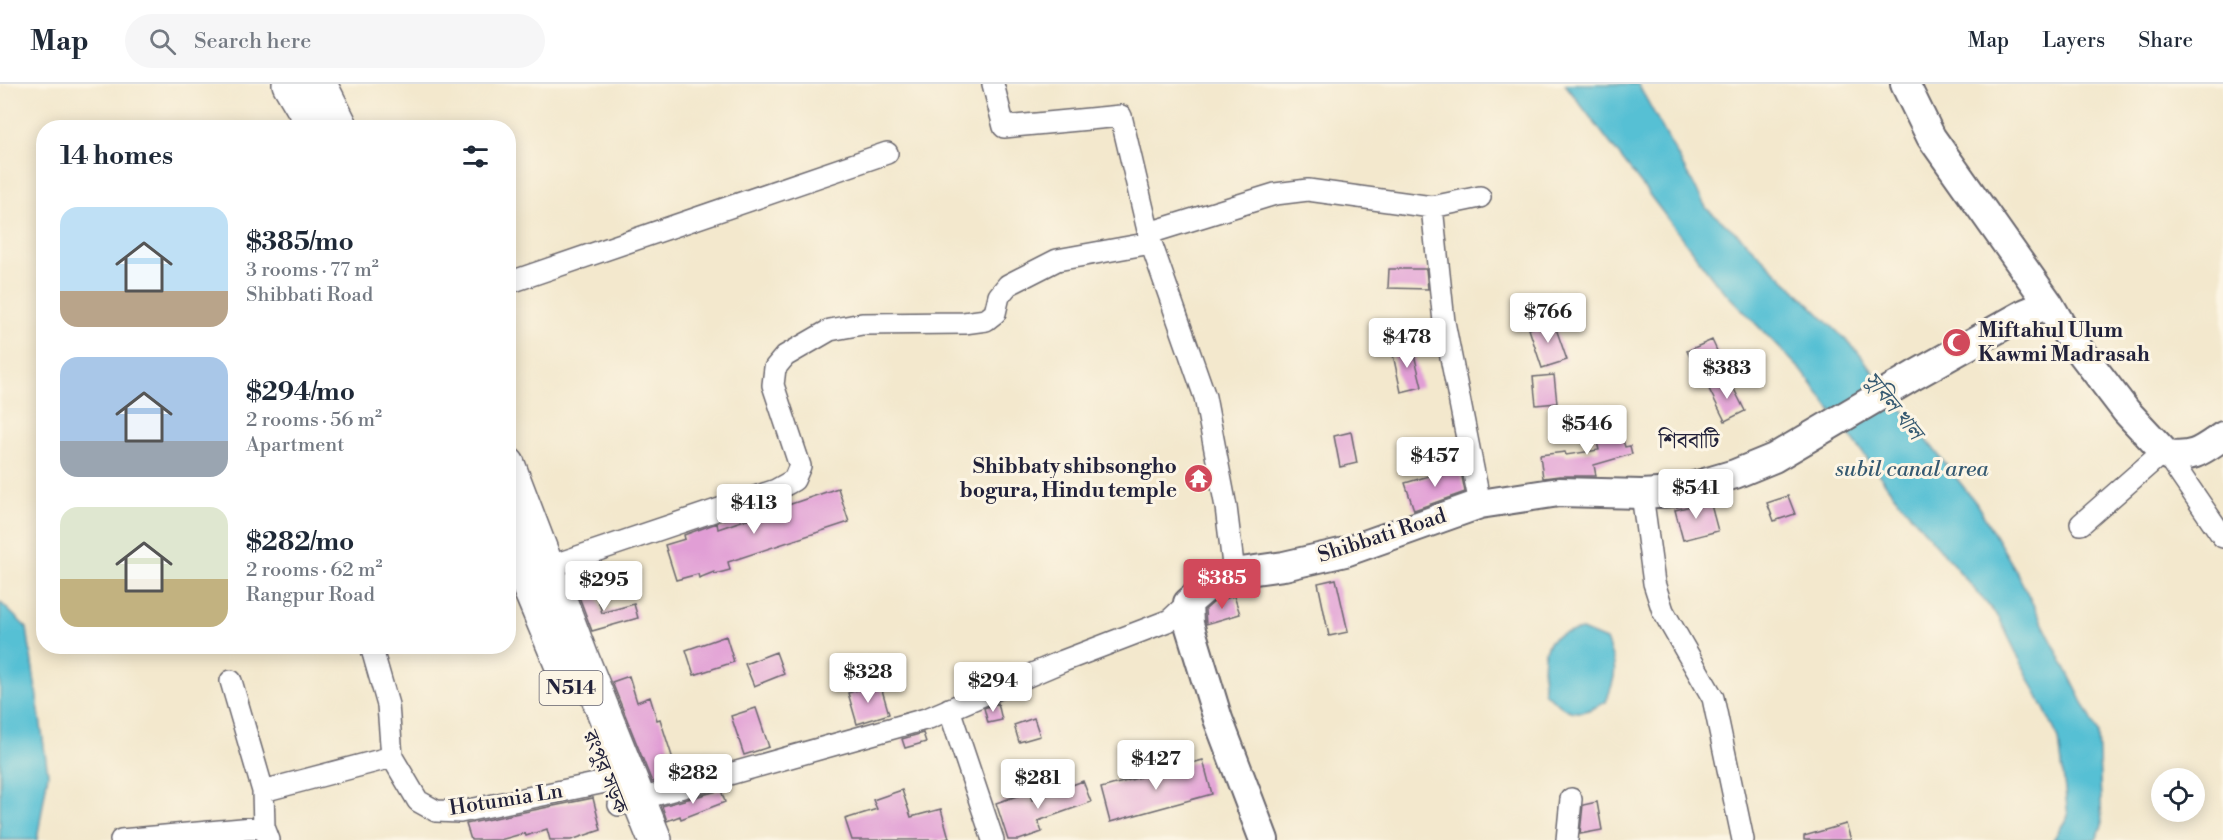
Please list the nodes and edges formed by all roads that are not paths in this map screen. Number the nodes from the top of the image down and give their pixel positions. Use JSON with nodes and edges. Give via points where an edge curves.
{"nodes":[{"id":1,"x":289,"y":84,"type":"edge"},
{"id":2,"x":320,"y":84,"type":"edge"},
{"id":3,"x":993,"y":84,"type":"edge"},
{"id":4,"x":1905,"y":84,"type":"edge"},
{"id":5,"x":310,"y":120,"type":"edge"},
{"id":6,"x":338,"y":120,"type":"edge"},
{"id":7,"x":887,"y":153,"type":"dead end"},
{"id":8,"x":1479,"y":196,"type":"dead end"},
{"id":9,"x":1432,"y":207,"type":"junction"},
{"id":10,"x":1150,"y":238,"type":"junction"},
{"id":11,"x":516,"y":280,"type":"edge"},
{"id":12,"x":2049,"y":304,"type":"junction"},
{"id":13,"x":2223,"y":436,"type":"edge"},
{"id":14,"x":2165,"y":454,"type":"junction"},
{"id":15,"x":516,"y":485,"type":"edge"},
{"id":16,"x":1642,"y":494,"type":"junction"},
{"id":17,"x":1480,"y":504,"type":"junction"},
{"id":18,"x":2081,"y":524,"type":"dead end"},
{"id":19,"x":2223,"y":537,"type":"edge"},
{"id":20,"x":516,"y":555,"type":"edge"},
{"id":21,"x":548,"y":567,"type":"junction"},
{"id":22,"x":1233,"y":573,"type":"junction"},
{"id":23,"x":1188,"y":603,"type":"junction"},
{"id":24,"x":373,"y":654,"type":"edge"},
{"id":25,"x":231,"y":681,"type":"dead end"},
{"id":26,"x":949,"y":709,"type":"junction"},
{"id":27,"x":392,"y":758,"type":"junction"},
{"id":28,"x":263,"y":791,"type":"junction"},
{"id":29,"x":622,"y":795,"type":"junction"},
{"id":30,"x":1571,"y":800,"type":"dead end"},
{"id":31,"x":267,"y":833,"type":"edge"},
{"id":32,"x":121,"y":840,"type":"edge"},
{"id":33,"x":633,"y":840,"type":"edge"},
{"id":34,"x":655,"y":840,"type":"edge"},
{"id":35,"x":993,"y":840,"type":"edge"},
{"id":36,"x":1264,"y":840,"type":"edge"},
{"id":37,"x":1567,"y":840,"type":"edge"},
{"id":38,"x":1743,"y":840,"type":"edge"}],
"edges":[{"from":1,"to":5,"type":"highway"},
{"from":2,"to":6,"type":"highway"},
{"from":3,"to":10,"type":"street","via":[[1004,127],[1121,116]]},
{"from":4,"to":12,"type":"street","via":[[1931,137]]},
{"from":7,"to":11,"type":"street"},
{"from":8,"to":9,"type":"street"},
{"from":9,"to":10,"type":"street","via":[[1308,190],[1275,194]]},
{"from":9,"to":17,"type":"street","via":[[1444,322]]},
{"from":10,"to":21,"type":"street","via":[[1057,260],[1008,285],[999,296],[995,313],[986,320],[862,324],[830,330],[785,356],[775,368],[773,386],[800,466],[794,480],[776,490]]},
{"from":10,"to":22,"type":"street","via":[[1204,397],[1226,507]]},
{"from":12,"to":14,"type":"street","via":[[2064,330],[2126,411]]},
{"from":12,"to":16,"type":"street","name":"Shibbati Road","via":[[2026,313],[1773,458],[1674,492]]},
{"from":13,"to":14,"type":"street","via":[[2197,454]]},
{"from":14,"to":18,"type":"street"},
{"from":14,"to":19,"type":"street"},
{"from":15,"to":21,"type":"highway","name":"রংপুর সড়ক","number":"N514"},
{"from":16,"to":17,"type":"street","name":"Shibbati Road","via":[[1559,492]]},
{"from":16,"to":38,"type":"street","via":[[1654,583],[1663,611],[1713,698]]},
{"from":17,"to":22,"type":"street","name":"Shibbati Road","via":[[1344,552]]},
{"from":20,"to":29,"type":"highway","name":"রংপুর সড়ক","number":"N514"},
{"from":21,"to":29,"type":"highway","name":"রংপুর সড়ক","number":"N514"},
{"from":22,"to":23,"type":"street","name":"Shibbati Road","via":[[1209,585]]},
{"from":23,"to":26,"type":"street","name":"Hotumia Ln","via":[[1170,620]]},
{"from":23,"to":36,"type":"street","via":[[1189,624],[1218,719]]},
{"from":24,"to":27,"type":"street","via":[[388,705]]},
{"from":25,"to":28,"type":"street"},
{"from":26,"to":29,"type":"street","name":"Hotumia Ln","via":[[832,746]]},
{"from":26,"to":35,"type":"street"},
{"from":27,"to":28,"type":"street"},
{"from":27,"to":29,"type":"street","name":"Hotumia Ln","via":[[418,801],[436,811],[460,812]]},
{"from":28,"to":31,"type":"street"},
{"from":29,"to":33,"type":"highway","name":"রংপুর সড়ক","number":"N514"},
{"from":29,"to":34,"type":"highway","number":"N514"},
{"from":30,"to":37,"type":"street"},
{"from":31,"to":32,"type":"street"}]}
